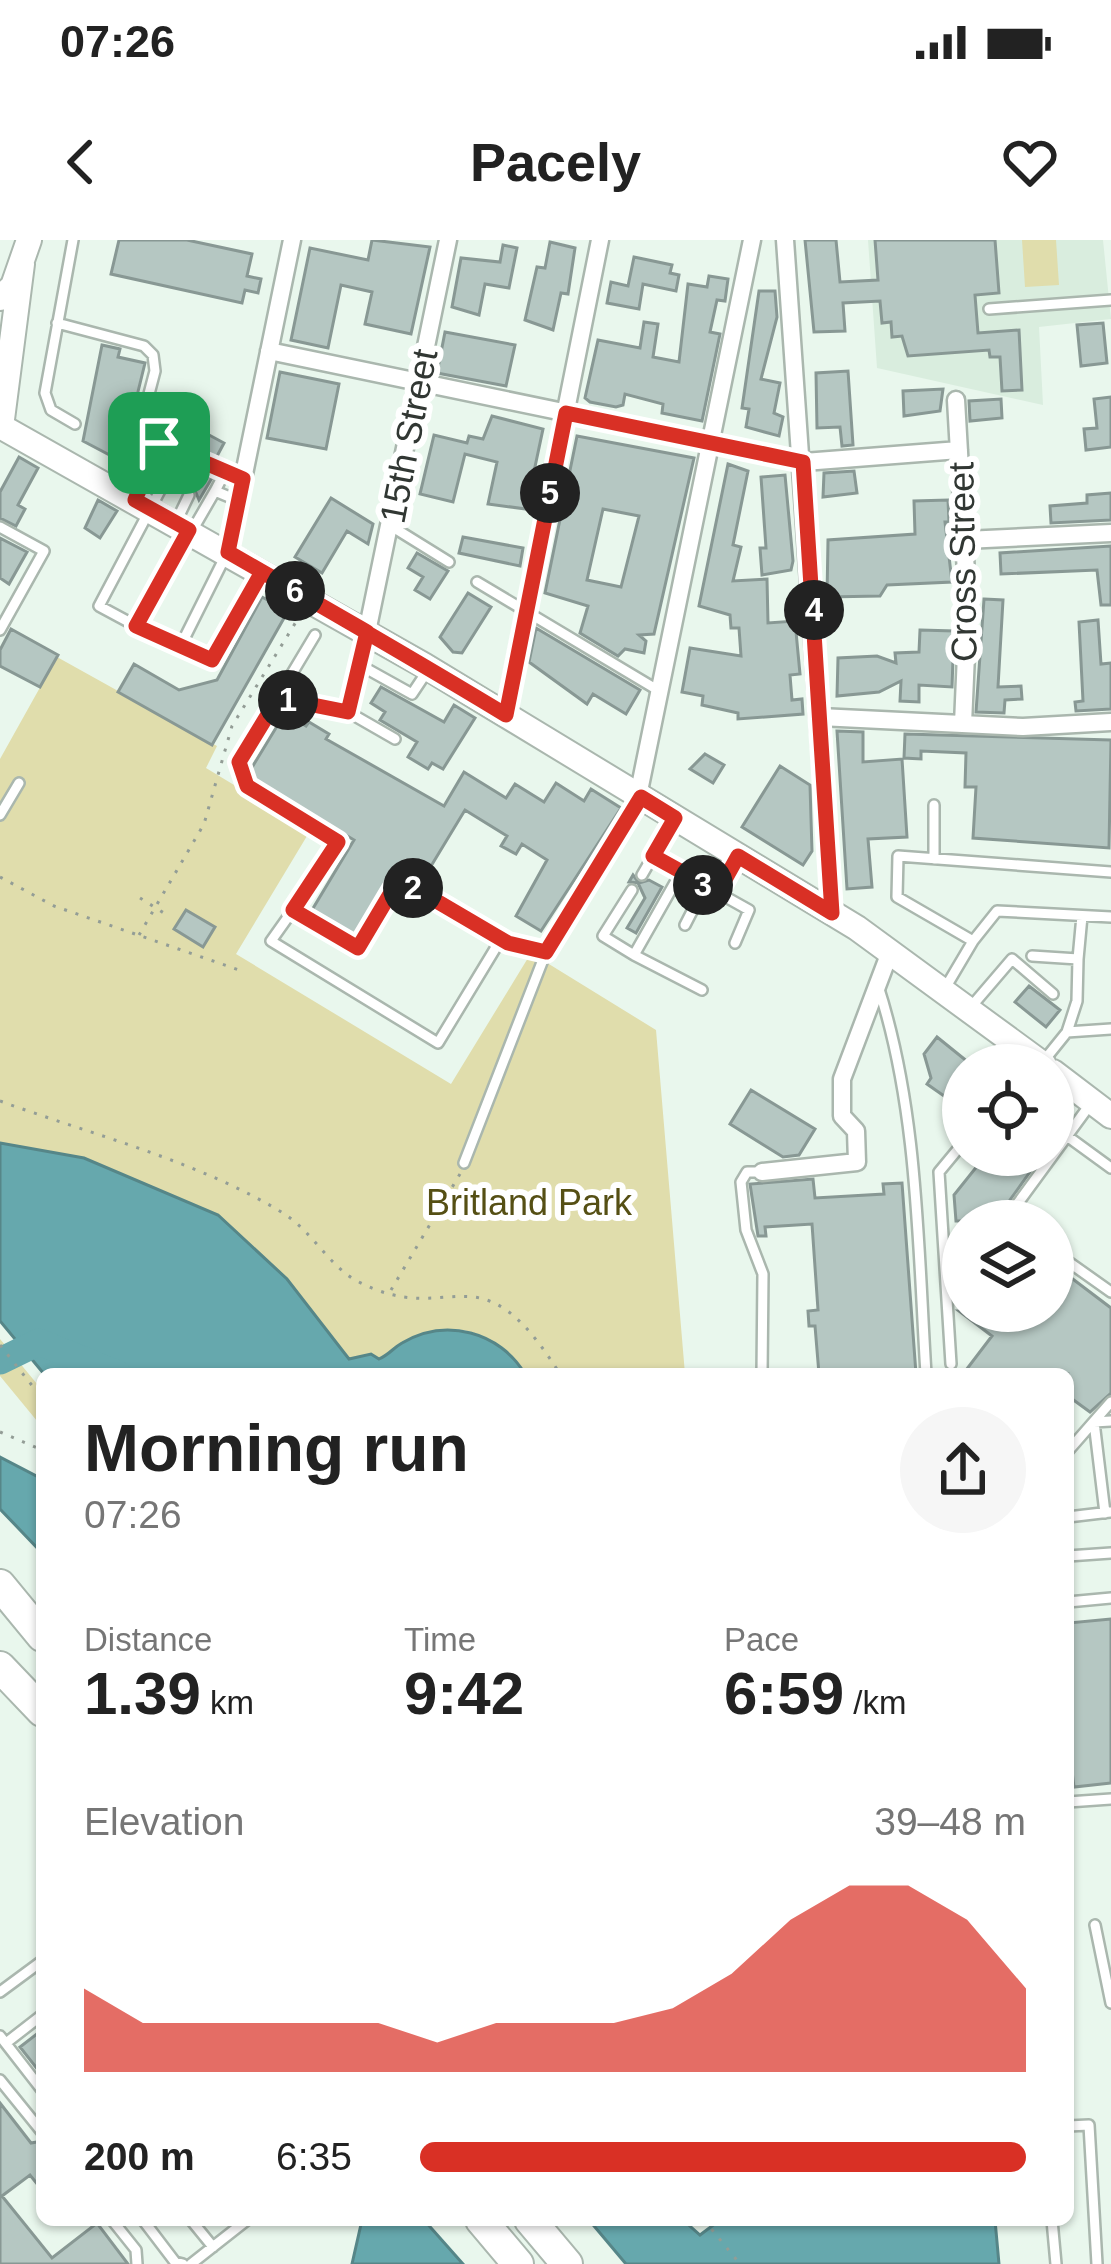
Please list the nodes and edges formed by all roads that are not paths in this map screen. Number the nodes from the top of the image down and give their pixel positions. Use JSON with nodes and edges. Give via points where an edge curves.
{"nodes":[{"id":1,"x":73,"y":240,"type":"edge"},
{"id":2,"x":292,"y":240,"type":"edge"},
{"id":3,"x":448,"y":240,"type":"edge"},
{"id":4,"x":600,"y":240,"type":"edge"},
{"id":5,"x":752,"y":240,"type":"edge"},
{"id":6,"x":785,"y":240,"type":"edge"},
{"id":7,"x":25,"y":252,"type":"edge"},
{"id":8,"x":0,"y":298,"type":"edge"},
{"id":9,"x":1111,"y":300,"type":"edge"},
{"id":10,"x":989,"y":309,"type":"dead end"},
{"id":11,"x":57,"y":323,"type":"junction"},
{"id":12,"x":269,"y":351,"type":"junction"},
{"id":13,"x":417,"y":386,"type":"junction"},
{"id":14,"x":956,"y":400,"type":"dead end"},
{"id":15,"x":566,"y":413,"type":"junction"},
{"id":16,"x":75,"y":424,"type":"dead end"},
{"id":17,"x":1,"y":427,"type":"edge"},
{"id":18,"x":141,"y":436,"type":"junction"},
{"id":19,"x":159,"y":443,"type":"junction"},
{"id":20,"x":714,"y":446,"type":"junction"},
{"id":21,"x":959,"y":450,"type":"junction"},
{"id":22,"x":803,"y":462,"type":"junction"},
{"id":23,"x":225,"y":472,"type":"junction"},
{"id":24,"x":243,"y":479,"type":"junction"},
{"id":25,"x":165,"y":481,"type":"dead end"},
{"id":26,"x":215,"y":491,"type":"junction"},
{"id":27,"x":189,"y":494,"type":"dead end"},
{"id":28,"x":136,"y":500,"type":"junction"},
{"id":29,"x":238,"y":501,"type":"junction"},
{"id":30,"x":182,"y":526,"type":"junction"},
{"id":31,"x":391,"y":526,"type":"junction"},
{"id":32,"x":0,"y":527,"type":"edge"},
{"id":33,"x":1111,"y":533,"type":"edge"},
{"id":34,"x":965,"y":541,"type":"junction"},
{"id":35,"x":228,"y":552,"type":"junction"},
{"id":36,"x":449,"y":562,"type":"dead end"},
{"id":37,"x":262,"y":572,"type":"junction"},
{"id":38,"x":477,"y":582,"type":"dead end"},
{"id":39,"x":527,"y":610,"type":"junction"},
{"id":40,"x":136,"y":626,"type":"junction"},
{"id":41,"x":0,"y":630,"type":"edge"},
{"id":42,"x":367,"y":632,"type":"junction"},
{"id":43,"x":315,"y":635,"type":"dead end"},
{"id":44,"x":179,"y":649,"type":"junction"},
{"id":45,"x":358,"y":664,"type":"junction"},
{"id":46,"x":429,"y":668,"type":"junction"},
{"id":47,"x":661,"y":692,"type":"junction"},
{"id":48,"x":278,"y":698,"type":"junction"},
{"id":49,"x":348,"y":712,"type":"junction"},
{"id":50,"x":506,"y":715,"type":"junction"},
{"id":51,"x":820,"y":717,"type":"junction"},
{"id":52,"x":1111,"y":722,"type":"edge"},
{"id":53,"x":963,"y":724,"type":"junction"},
{"id":54,"x":395,"y":740,"type":"dead end"},
{"id":55,"x":20,"y":783,"type":"dead end"},
{"id":56,"x":640,"y":797,"type":"junction"},
{"id":57,"x":934,"y":805,"type":"dead end"},
{"id":58,"x":0,"y":814,"type":"edge"},
{"id":59,"x":675,"y":818,"type":"junction"},
{"id":60,"x":653,"y":856,"type":"junction"},
{"id":61,"x":738,"y":856,"type":"junction"},
{"id":62,"x":934,"y":859,"type":"junction"},
{"id":63,"x":681,"y":872,"type":"junction"},
{"id":64,"x":1111,"y":872,"type":"edge"},
{"id":65,"x":641,"y":875,"type":"dead end"},
{"id":66,"x":705,"y":886,"type":"junction"},
{"id":67,"x":632,"y":890,"type":"dead end"},
{"id":68,"x":718,"y":892,"type":"junction"},
{"id":69,"x":293,"y":910,"type":"junction"},
{"id":70,"x":832,"y":913,"type":"junction"},
{"id":71,"x":1082,"y":916,"type":"junction"},
{"id":72,"x":1111,"y":917,"type":"edge"},
{"id":73,"x":685,"y":925,"type":"dead end"},
{"id":74,"x":501,"y":939,"type":"junction"},
{"id":75,"x":973,"y":940,"type":"junction"},
{"id":76,"x":735,"y":943,"type":"dead end"},
{"id":77,"x":546,"y":952,"type":"junction"},
{"id":78,"x":890,"y":952,"type":"junction"},
{"id":79,"x":634,"y":955,"type":"junction"},
{"id":80,"x":1032,"y":956,"type":"dead end"},
{"id":81,"x":1078,"y":958,"type":"junction"},
{"id":82,"x":876,"y":981,"type":"junction"},
{"id":83,"x":702,"y":990,"type":"dead end"},
{"id":84,"x":944,"y":990,"type":"junction"},
{"id":85,"x":1053,"y":994,"type":"dead end"},
{"id":86,"x":970,"y":1009,"type":"junction"},
{"id":87,"x":1111,"y":1029,"type":"edge"},
{"id":88,"x":1067,"y":1031,"type":"junction"},
{"id":89,"x":1013,"y":1044,"type":"edge"},
{"id":90,"x":1056,"y":1044,"type":"edge"},
{"id":91,"x":1074,"y":1089,"type":"edge"},
{"id":92,"x":1102,"y":1109,"type":"edge"},
{"id":93,"x":1074,"y":1130,"type":"edge"},
{"id":94,"x":1074,"y":1136,"type":"edge"},
{"id":95,"x":464,"y":1163,"type":"road end"},
{"id":96,"x":942,"y":1168,"type":"edge"},
{"id":97,"x":1111,"y":1168,"type":"edge"},
{"id":98,"x":762,"y":1172,"type":"joint"},
{"id":99,"x":1074,"y":1266,"type":"edge"},
{"id":100,"x":1111,"y":1292,"type":"edge"},
{"id":101,"x":951,"y":1364,"type":"dead end"},
{"id":102,"x":762,"y":1368,"type":"edge"},
{"id":103,"x":926,"y":1368,"type":"edge"},
{"id":104,"x":1111,"y":1402,"type":"edge"},
{"id":105,"x":1111,"y":1420,"type":"edge"},
{"id":106,"x":1094,"y":1422,"type":"junction"},
{"id":107,"x":1074,"y":1444,"type":"edge"},
{"id":108,"x":1108,"y":1512,"type":"edge"},
{"id":109,"x":1074,"y":1515,"type":"edge"},
{"id":110,"x":1111,"y":1553,"type":"edge"},
{"id":111,"x":1074,"y":1556,"type":"edge"},
{"id":112,"x":0,"y":1585,"type":"edge"},
{"id":113,"x":1111,"y":1598,"type":"edge"},
{"id":114,"x":1074,"y":1602,"type":"edge"},
{"id":115,"x":0,"y":1617,"type":"edge"},
{"id":116,"x":36,"y":1629,"type":"edge"},
{"id":117,"x":36,"y":1655,"type":"edge"},
{"id":118,"x":0,"y":1667,"type":"edge"},
{"id":119,"x":36,"y":1705,"type":"edge"},
{"id":120,"x":1111,"y":1799,"type":"edge"},
{"id":121,"x":1074,"y":1802,"type":"edge"},
{"id":122,"x":1095,"y":1925,"type":"dead end"},
{"id":123,"x":36,"y":1965,"type":"edge"},
{"id":124,"x":0,"y":1992,"type":"edge"},
{"id":125,"x":1111,"y":2003,"type":"edge"},
{"id":126,"x":36,"y":2019,"type":"edge"},
{"id":127,"x":3,"y":2040,"type":"edge"},
{"id":128,"x":0,"y":2080,"type":"edge"},
{"id":129,"x":36,"y":2082,"type":"edge"},
{"id":130,"x":36,"y":2125,"type":"edge"},
{"id":131,"x":1074,"y":2126,"type":"edge"},
{"id":132,"x":117,"y":2226,"type":"edge"},
{"id":133,"x":147,"y":2226,"type":"edge"},
{"id":134,"x":196,"y":2226,"type":"edge"},
{"id":135,"x":230,"y":2226,"type":"edge"},
{"id":136,"x":486,"y":2226,"type":"edge"},
{"id":137,"x":535,"y":2226,"type":"edge"},
{"id":138,"x":1052,"y":2226,"type":"edge"},
{"id":139,"x":213,"y":2247,"type":"junction"},
{"id":140,"x":137,"y":2264,"type":"edge"},
{"id":141,"x":187,"y":2264,"type":"edge"},
{"id":142,"x":518,"y":2264,"type":"edge"},
{"id":143,"x":567,"y":2264,"type":"edge"},
{"id":144,"x":1055,"y":2264,"type":"edge"},
{"id":145,"x":1097,"y":2264,"type":"edge"}],
"edges":[{"from":1,"to":11,"type":"lane"},
{"from":2,"to":12,"type":"street"},
{"from":3,"to":13,"type":"street","name":"15th Street"},
{"from":4,"to":15,"type":"street"},
{"from":5,"to":20,"type":"street"},
{"from":6,"to":22,"type":"street"},
{"from":7,"to":8,"type":"main road"},
{"from":7,"to":17,"type":"main road"},
{"from":9,"to":10,"type":"lane"},
{"from":11,"to":16,"type":"lane","via":[[45,393],[51,410]]},
{"from":11,"to":18,"type":"lane","via":[[153,355]]},
{"from":12,"to":13,"type":"street"},
{"from":12,"to":24,"type":"street"},
{"from":13,"to":15,"type":"street"},
{"from":13,"to":31,"type":"street","name":"15th Street"},
{"from":14,"to":21,"type":"street","name":"Cross Street"},
{"from":15,"to":20,"type":"street"},
{"from":15,"to":39,"type":"street"},
{"from":17,"to":28,"type":"main road"},
{"from":18,"to":19,"type":"lane"},
{"from":18,"to":28,"type":"lane"},
{"from":19,"to":23,"type":"lane"},
{"from":19,"to":28,"type":"lane"},
{"from":20,"to":22,"type":"street"},
{"from":20,"to":47,"type":"street"},
{"from":21,"to":22,"type":"street"},
{"from":21,"to":34,"type":"street","name":"Cross Street"},
{"from":22,"to":51,"type":"street"},
{"from":23,"to":24,"type":"lane"},
{"from":23,"to":26,"type":"lane"},
{"from":24,"to":29,"type":"street"},
{"from":25,"to":28,"type":"lane"},
{"from":26,"to":29,"type":"lane"},
{"from":26,"to":30,"type":"lane"},
{"from":27,"to":30,"type":"lane"},
{"from":28,"to":30,"type":"main road"},
{"from":28,"to":40,"type":"lane","via":[[99,606]]},
{"from":29,"to":35,"type":"street"},
{"from":30,"to":35,"type":"main road"},
{"from":30,"to":40,"type":"lane"},
{"from":31,"to":36,"type":"lane"},
{"from":31,"to":42,"type":"street","name":"15th Street"},
{"from":32,"to":41,"type":"lane","via":[[44,551]]},
{"from":33,"to":34,"type":"street"},
{"from":34,"to":53,"type":"street","name":"Cross Street"},
{"from":35,"to":37,"type":"main road"},
{"from":35,"to":44,"type":"lane"},
{"from":37,"to":42,"type":"main road"},
{"from":37,"to":44,"type":"lane","via":[[212,660]]},
{"from":38,"to":39,"type":"lane"},
{"from":39,"to":47,"type":"lane"},
{"from":39,"to":50,"type":"street"},
{"from":40,"to":44,"type":"lane"},
{"from":42,"to":45,"type":"lane"},
{"from":42,"to":46,"type":"main road"},
{"from":43,"to":48,"type":"lane"},
{"from":45,"to":46,"type":"lane","via":[[412,694]]},
{"from":45,"to":49,"type":"lane"},
{"from":46,"to":50,"type":"main road"},
{"from":47,"to":56,"type":"street"},
{"from":48,"to":49,"type":"lane"},
{"from":48,"to":69,"type":"lane","via":[[239,762],[240,774],[338,842]]},
{"from":49,"to":54,"type":"lane"},
{"from":50,"to":56,"type":"main road"},
{"from":51,"to":53,"type":"street"},
{"from":51,"to":70,"type":"street"},
{"from":52,"to":53,"type":"street"},
{"from":55,"to":58,"type":"lane"},
{"from":56,"to":59,"type":"main road"},
{"from":56,"to":77,"type":"lane"},
{"from":57,"to":62,"type":"lane"},
{"from":59,"to":60,"type":"lane"},
{"from":59,"to":61,"type":"main road"},
{"from":60,"to":63,"type":"lane"},
{"from":60,"to":65,"type":"lane"},
{"from":61,"to":68,"type":"lane"},
{"from":61,"to":70,"type":"main road"},
{"from":62,"to":64,"type":"lane"},
{"from":62,"to":75,"type":"lane","via":[[898,856],[897,897]]},
{"from":63,"to":66,"type":"lane"},
{"from":63,"to":79,"type":"lane"},
{"from":66,"to":68,"type":"lane"},
{"from":66,"to":73,"type":"lane"},
{"from":67,"to":79,"type":"lane","via":[[603,936]]},
{"from":68,"to":76,"type":"lane","via":[[749,910]]},
{"from":69,"to":74,"type":"lane","via":[[358,948],[399,879]]},
{"from":69,"to":74,"type":"lane","via":[[271,941],[438,1043]]},
{"from":70,"to":78,"type":"main road"},
{"from":71,"to":72,"type":"lane"},
{"from":71,"to":75,"type":"lane","via":[[997,911]]},
{"from":71,"to":81,"type":"lane"},
{"from":74,"to":77,"type":"lane"},
{"from":75,"to":84,"type":"lane"},
{"from":77,"to":95,"type":"lane"},
{"from":78,"to":82,"type":"street"},
{"from":78,"to":84,"type":"main road"},
{"from":79,"to":83,"type":"lane"},
{"from":80,"to":81,"type":"lane"},
{"from":81,"to":88,"type":"lane","via":[[1078,1001]]},
{"from":82,"to":98,"type":"street","via":[[842,1079],[842,1116],[856,1131],[857,1162]]},
{"from":82,"to":103,"type":"lane","via":[[892,1028],[914,1182]]},
{"from":84,"to":86,"type":"main road"},
{"from":85,"to":86,"type":"lane","via":[[1012,959]]},
{"from":86,"to":89,"type":"main road"},
{"from":87,"to":88,"type":"lane"},
{"from":88,"to":90,"type":"lane"},
{"from":91,"to":92,"type":"main road"},
{"from":92,"to":93,"type":"lane"},
{"from":94,"to":97,"type":"lane"},
{"from":96,"to":101,"type":"lane"},
{"from":98,"to":102,"type":"lane","via":[[742,1174],[740,1182],[746,1230],[764,1274]]},
{"from":99,"to":100,"type":"lane"},
{"from":104,"to":106,"type":"lane"},
{"from":105,"to":106,"type":"lane"},
{"from":106,"to":107,"type":"lane"},
{"from":106,"to":108,"type":"lane"},
{"from":108,"to":109,"type":"lane"},
{"from":110,"to":111,"type":"lane"},
{"from":112,"to":116,"type":"highway"},
{"from":113,"to":114,"type":"lane"},
{"from":115,"to":117,"type":"highway"},
{"from":118,"to":119,"type":"highway"},
{"from":120,"to":121,"type":"lane"},
{"from":122,"to":125,"type":"lane"},
{"from":123,"to":124,"type":"lane"},
{"from":126,"to":127,"type":"lane"},
{"from":127,"to":129,"type":"lane"},
{"from":128,"to":130,"type":"lane"},
{"from":131,"to":145,"type":"lane","via":[[1089,2125]]},
{"from":132,"to":140,"type":"lane"},
{"from":133,"to":141,"type":"lane","via":[[175,2262]]},
{"from":134,"to":139,"type":"lane"},
{"from":135,"to":139,"type":"lane"},
{"from":136,"to":142,"type":"highway"},
{"from":137,"to":143,"type":"highway"},
{"from":138,"to":144,"type":"lane"},
{"from":139,"to":141,"type":"lane"}]}
